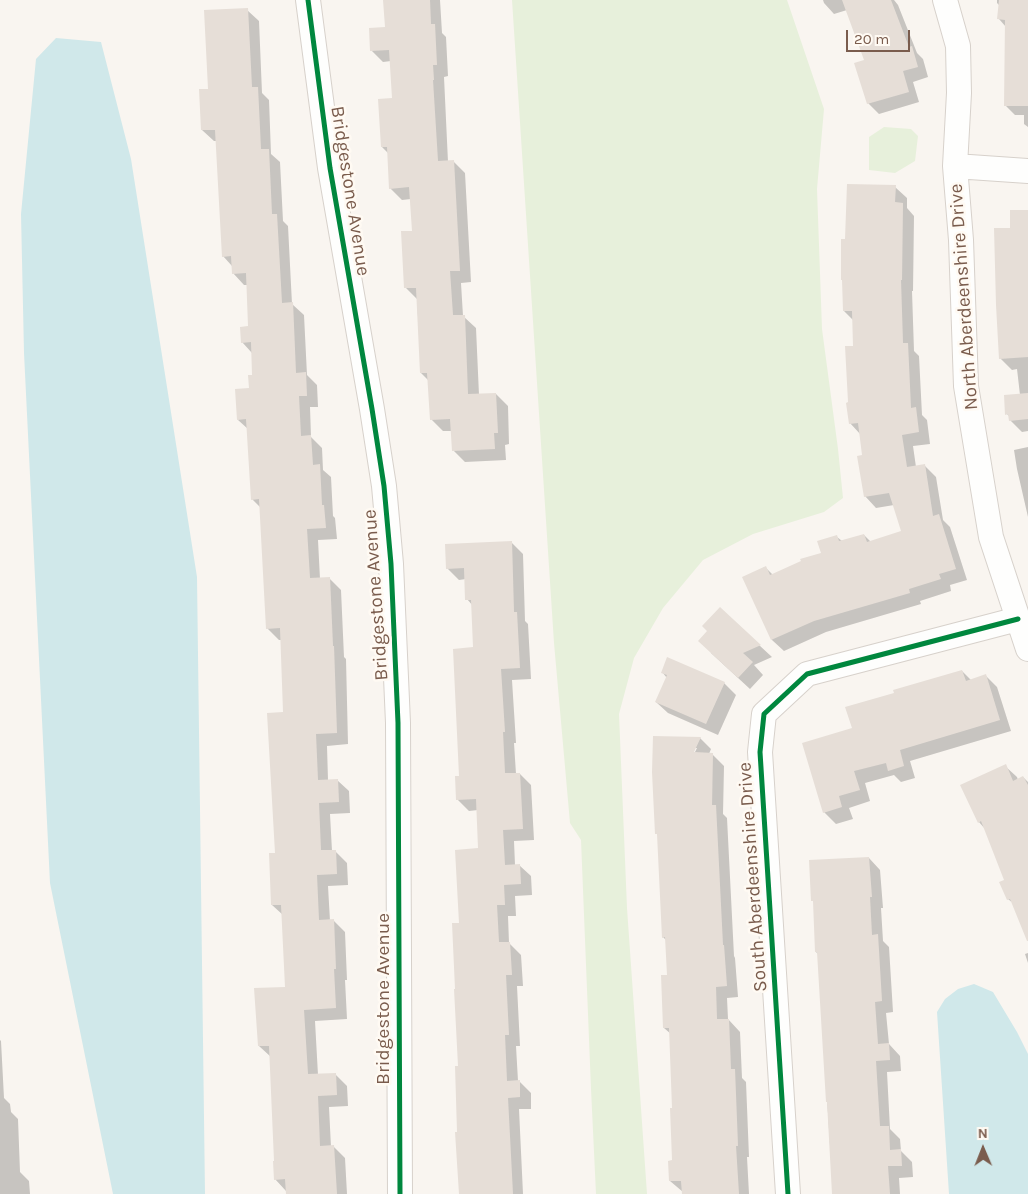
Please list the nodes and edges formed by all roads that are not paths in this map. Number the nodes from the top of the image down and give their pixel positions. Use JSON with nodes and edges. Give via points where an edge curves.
{"nodes":[{"id":1,"x":308,"y":0,"type":"edge"},
{"id":2,"x":945,"y":0,"type":"edge"},
{"id":3,"x":955,"y":166,"type":"junction"},
{"id":4,"x":1028,"y":171,"type":"edge"},
{"id":5,"x":1018,"y":620,"type":"junction"},
{"id":6,"x":1028,"y":649,"type":"edge"},
{"id":7,"x":400,"y":1194,"type":"edge"},
{"id":8,"x":788,"y":1194,"type":"edge"}],
"edges":[{"from":1,"to":7,"type":"street","name":"Bridgestone Avenue","via":[[330,168],[384,486],[391,564],[398,724]]},
{"from":2,"to":3,"type":"street","name":"North Aberdeenshire Drive","via":[[958,46]]},
{"from":3,"to":4,"type":"street"},
{"from":3,"to":5,"type":"street","name":"North Aberdeenshire Drive","via":[[966,386],[991,537]]},
{"from":5,"to":6,"type":"street","name":"North Aberdeenshire Drive"},
{"from":5,"to":8,"type":"street","name":"South Aberdeenshire Drive","via":[[807,674],[764,714],[760,752]]}]}
